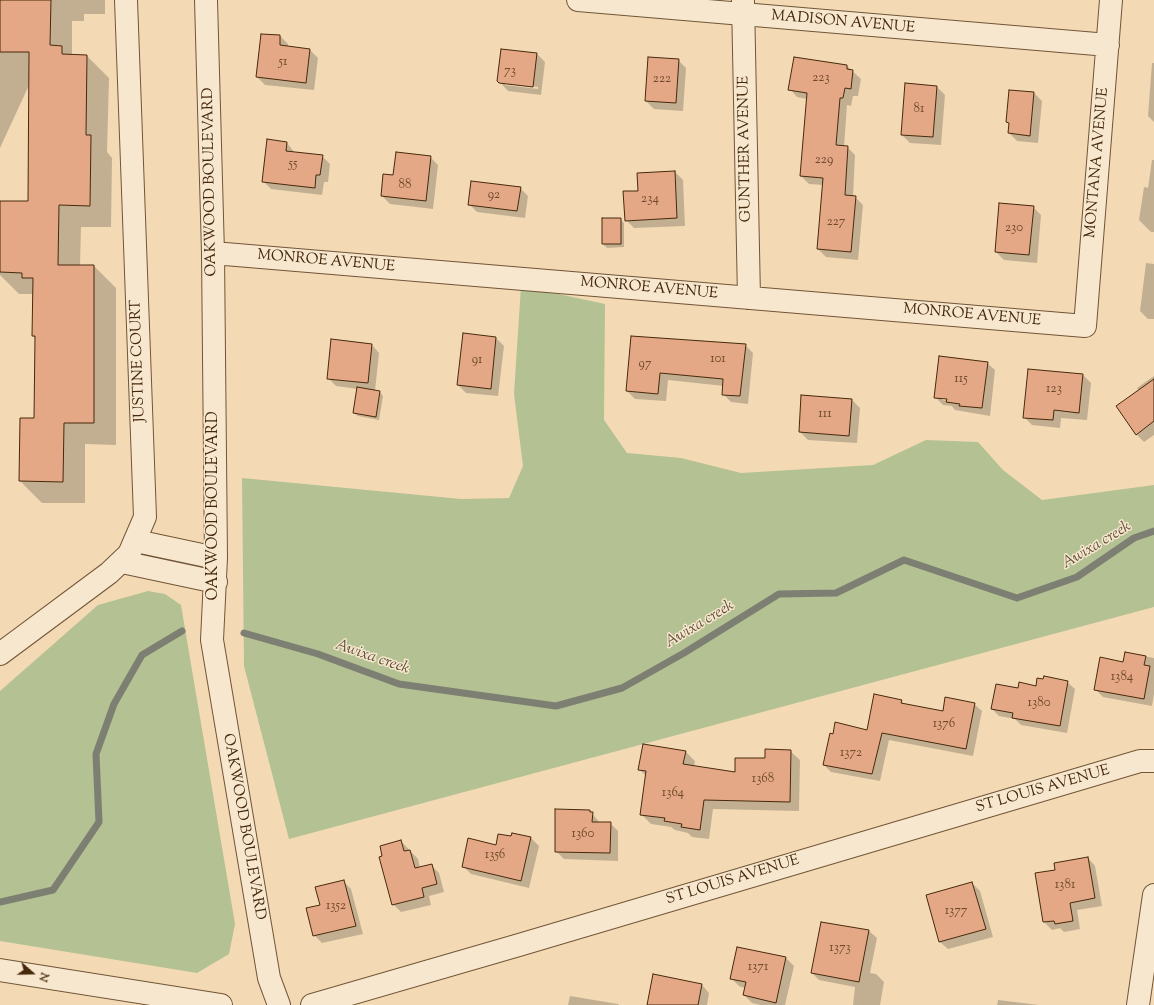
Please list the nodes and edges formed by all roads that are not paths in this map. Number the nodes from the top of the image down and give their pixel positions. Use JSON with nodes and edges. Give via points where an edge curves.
{"nodes":[{"id":1,"x":126,"y":0,"type":"edge"},
{"id":2,"x":206,"y":0,"type":"edge"},
{"id":3,"x":578,"y":0,"type":"edge"},
{"id":4,"x":1111,"y":0,"type":"edge"},
{"id":5,"x":743,"y":7,"type":"edge"},
{"id":6,"x":1108,"y":45,"type":"junction"},
{"id":7,"x":213,"y":253,"type":"junction"},
{"id":8,"x":749,"y":298,"type":"junction"},
{"id":9,"x":1085,"y":326,"type":"joint"},
{"id":10,"x":136,"y":541,"type":"junction"},
{"id":11,"x":216,"y":558,"type":"junction"},
{"id":12,"x":122,"y":562,"type":"junction"},
{"id":13,"x":216,"y":582,"type":"junction"},
{"id":14,"x":0,"y":654,"type":"edge"},
{"id":15,"x":1154,"y":761,"type":"edge"},
{"id":16,"x":1154,"y":895,"type":"edge"},
{"id":17,"x":0,"y":970,"type":"edge"},
{"id":18,"x":221,"y":1005,"type":"edge"},
{"id":19,"x":279,"y":1005,"type":"edge"},
{"id":20,"x":312,"y":1005,"type":"edge"},
{"id":21,"x":1138,"y":1005,"type":"edge"}],
"edges":[{"from":1,"to":10,"type":"street","name":"JUSTINE COURT","via":[[145,517]]},
{"from":2,"to":7,"type":"street","name":"OAKWOOD BOULEVARD"},
{"from":3,"to":5,"type":"street","name":"MADISON AVENUE"},
{"from":4,"to":6,"type":"street","name":"MONTANA AVENUE"},
{"from":5,"to":6,"type":"street","name":"MADISON AVENUE"},
{"from":5,"to":8,"type":"street","name":"GUNTHER AVENUE"},
{"from":6,"to":9,"type":"street","name":"MONTANA AVENUE"},
{"from":7,"to":8,"type":"street","name":"MONROE AVENUE"},
{"from":7,"to":11,"type":"street","name":"OAKWOOD BOULEVARD"},
{"from":8,"to":9,"type":"street","name":"MONROE AVENUE"},
{"from":10,"to":11,"type":"street"},
{"from":10,"to":12,"type":"street","name":"JUSTINE COURT","via":[[130,554]]},
{"from":11,"to":13,"type":"street","name":"OAKWOOD BOULEVARD"},
{"from":12,"to":13,"type":"street"},
{"from":12,"to":14,"type":"street","name":"JUSTINE COURT"},
{"from":13,"to":19,"type":"street","name":"OAKWOOD BOULEVARD","via":[[212,640],[268,978]]},
{"from":15,"to":20,"type":"street","name":"ST LOUIS AVENUE","via":[[1140,761]]},
{"from":16,"to":21,"type":"street"},
{"from":17,"to":18,"type":"street"}]}
